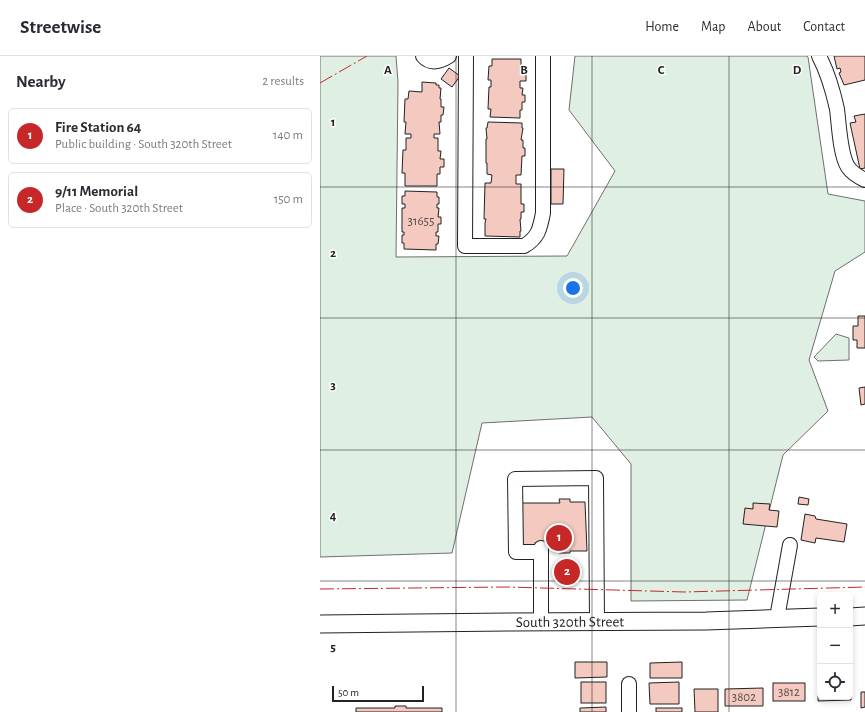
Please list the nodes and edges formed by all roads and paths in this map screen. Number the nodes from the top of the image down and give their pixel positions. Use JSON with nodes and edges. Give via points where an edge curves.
{"nodes":[{"id":1,"x":423,"y":56,"type":"edge"},
{"id":2,"x":449,"y":56,"type":"edge"},
{"id":3,"x":466,"y":56,"type":"edge"},
{"id":4,"x":543,"y":56,"type":"edge"},
{"id":5,"x":819,"y":56,"type":"edge"},
{"id":6,"x":865,"y":180,"type":"edge"},
{"id":7,"x":790,"y":545,"type":"dead end"},
{"id":8,"x":853,"y":616,"type":"edge"},
{"id":9,"x":865,"y":616,"type":"edge"},
{"id":10,"x":817,"y":617,"type":"edge"},
{"id":11,"x":777,"y":618,"type":"junction"},
{"id":12,"x":541,"y":622,"type":"junction"},
{"id":13,"x":597,"y":622,"type":"junction"},
{"id":14,"x":320,"y":624,"type":"edge"},
{"id":15,"x":629,"y":684,"type":"dead end"},
{"id":16,"x":629,"y":712,"type":"edge"}],
"edges":[{"from":1,"to":2,"type":"street","via":[[428,61],[440,62]]},
{"from":3,"to":4,"type":"street","via":[[464,246],[524,246],[537,235],[543,213]]},
{"from":5,"to":6,"type":"street","via":[[830,83],[844,157],[848,167]]},
{"from":7,"to":11,"type":"street"},
{"from":8,"to":9,"type":"main road"},
{"from":10,"to":11,"type":"main road","name":"South 320th Street"},
{"from":11,"to":13,"type":"main road","name":"South 320th Street"},
{"from":12,"to":13,"type":"main road","name":"South 320th Street"},
{"from":12,"to":13,"type":"street","via":[[541,550],[516,552],[515,479],[596,478]]},
{"from":12,"to":14,"type":"main road","name":"South 320th Street"},
{"from":15,"to":16,"type":"street"}]}
